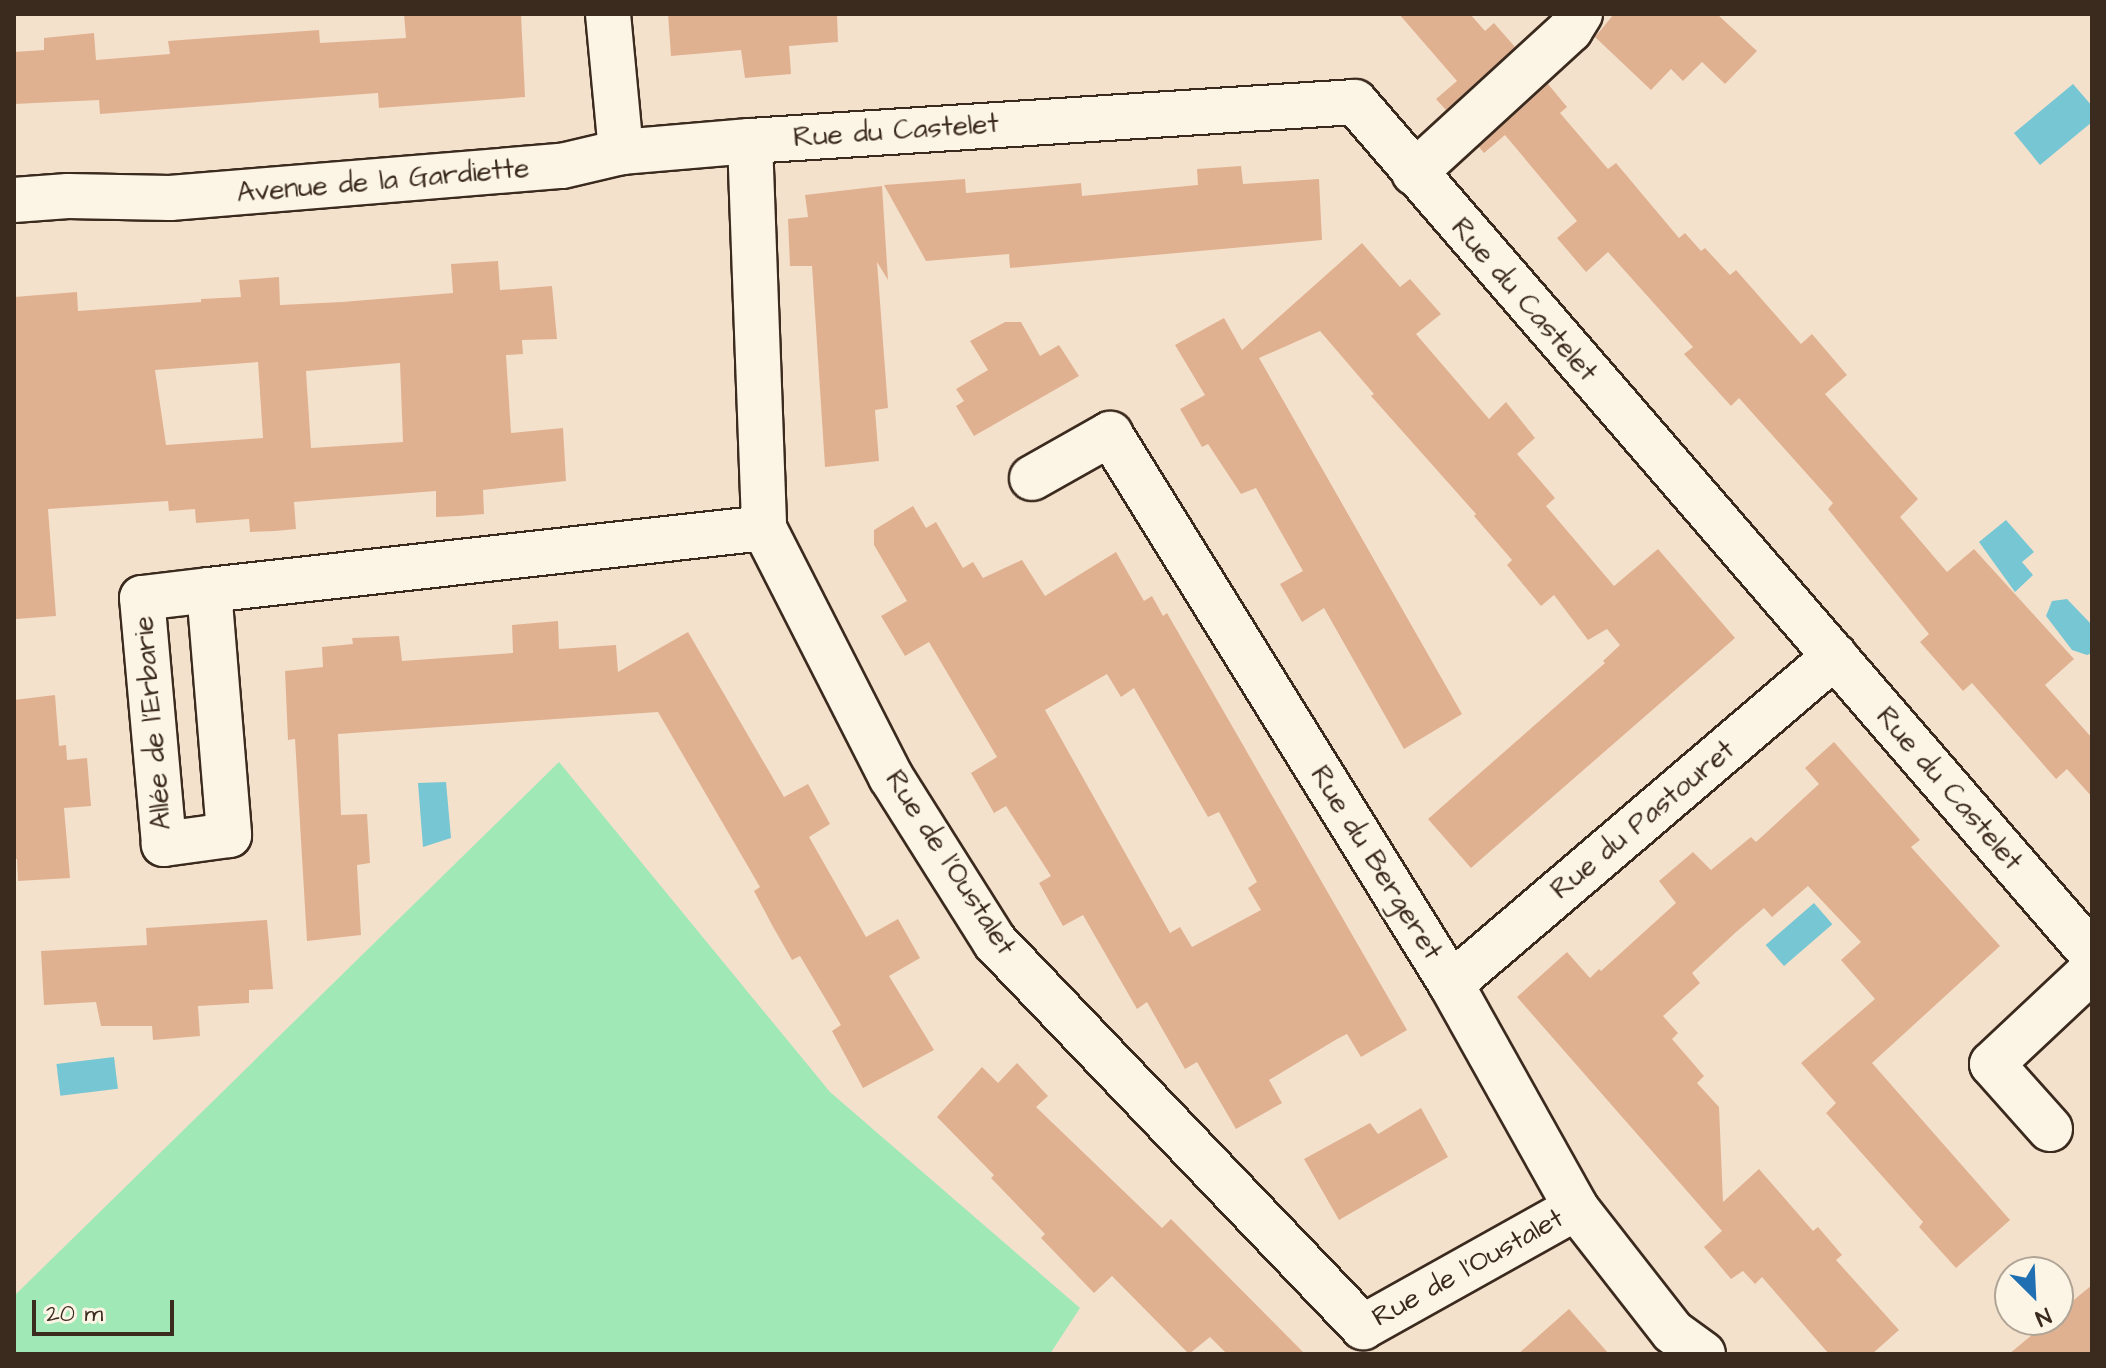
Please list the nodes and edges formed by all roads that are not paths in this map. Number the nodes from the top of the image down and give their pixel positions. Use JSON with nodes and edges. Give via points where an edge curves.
{"nodes":[{"id":1,"x":608,"y":14,"type":"edge"},
{"id":2,"x":1580,"y":14,"type":"edge"},
{"id":3,"x":750,"y":141,"type":"junction"},
{"id":4,"x":621,"y":152,"type":"junction"},
{"id":5,"x":1414,"y":173,"type":"junction"},
{"id":6,"x":14,"y":200,"type":"edge"},
{"id":7,"x":1032,"y":478,"type":"dead end"},
{"id":8,"x":764,"y":528,"type":"junction"},
{"id":9,"x":209,"y":590,"type":"junction"},
{"id":10,"x":1835,"y":656,"type":"junction"},
{"id":11,"x":2092,"y":954,"type":"edge"},
{"id":12,"x":2092,"y":970,"type":"edge"},
{"id":13,"x":1451,"y":984,"type":"junction"},
{"id":14,"x":2050,"y":1129,"type":"dead end"},
{"id":15,"x":1576,"y":1208,"type":"junction"},
{"id":16,"x":1703,"y":1354,"type":"edge"}],
"edges":[{"from":1,"to":4,"type":"street"},
{"from":2,"to":5,"type":"street","via":[[1570,30]]},
{"from":3,"to":4,"type":"street","name":"Avenue de la Gardiette"},
{"from":3,"to":5,"type":"street","name":"Rue du Castelet","via":[[1355,102]]},
{"from":3,"to":8,"type":"street","name":"Rue de l'Oustalet"},
{"from":4,"to":6,"type":"street","name":"Avenue de la Gardiette","via":[[562,166],[170,198]]},
{"from":5,"to":10,"type":"street","name":"Rue du Castelet"},
{"from":7,"to":13,"type":"street","name":"Rue du Bergeret","via":[[1110,434]]},
{"from":8,"to":9,"type":"street","name":"Allée de l'Erbarie"},
{"from":8,"to":15,"type":"street","name":"Rue de l'Oustalet","via":[[891,777],[995,942],[1363,1327]]},
{"from":9,"to":9,"type":"street","name":"Allée de l'Erbarie","via":[[142,598],[164,844],[229,835]]},
{"from":10,"to":11,"type":"street","name":"Rue du Castelet"},
{"from":10,"to":13,"type":"street","name":"Rue du Pastouret"},
{"from":12,"to":14,"type":"street","via":[[1992,1064]]},
{"from":13,"to":15,"type":"street","name":"Rue du Bergeret"},
{"from":15,"to":16,"type":"street","name":"Rue du Bergeret","via":[[1673,1332]]}]}
